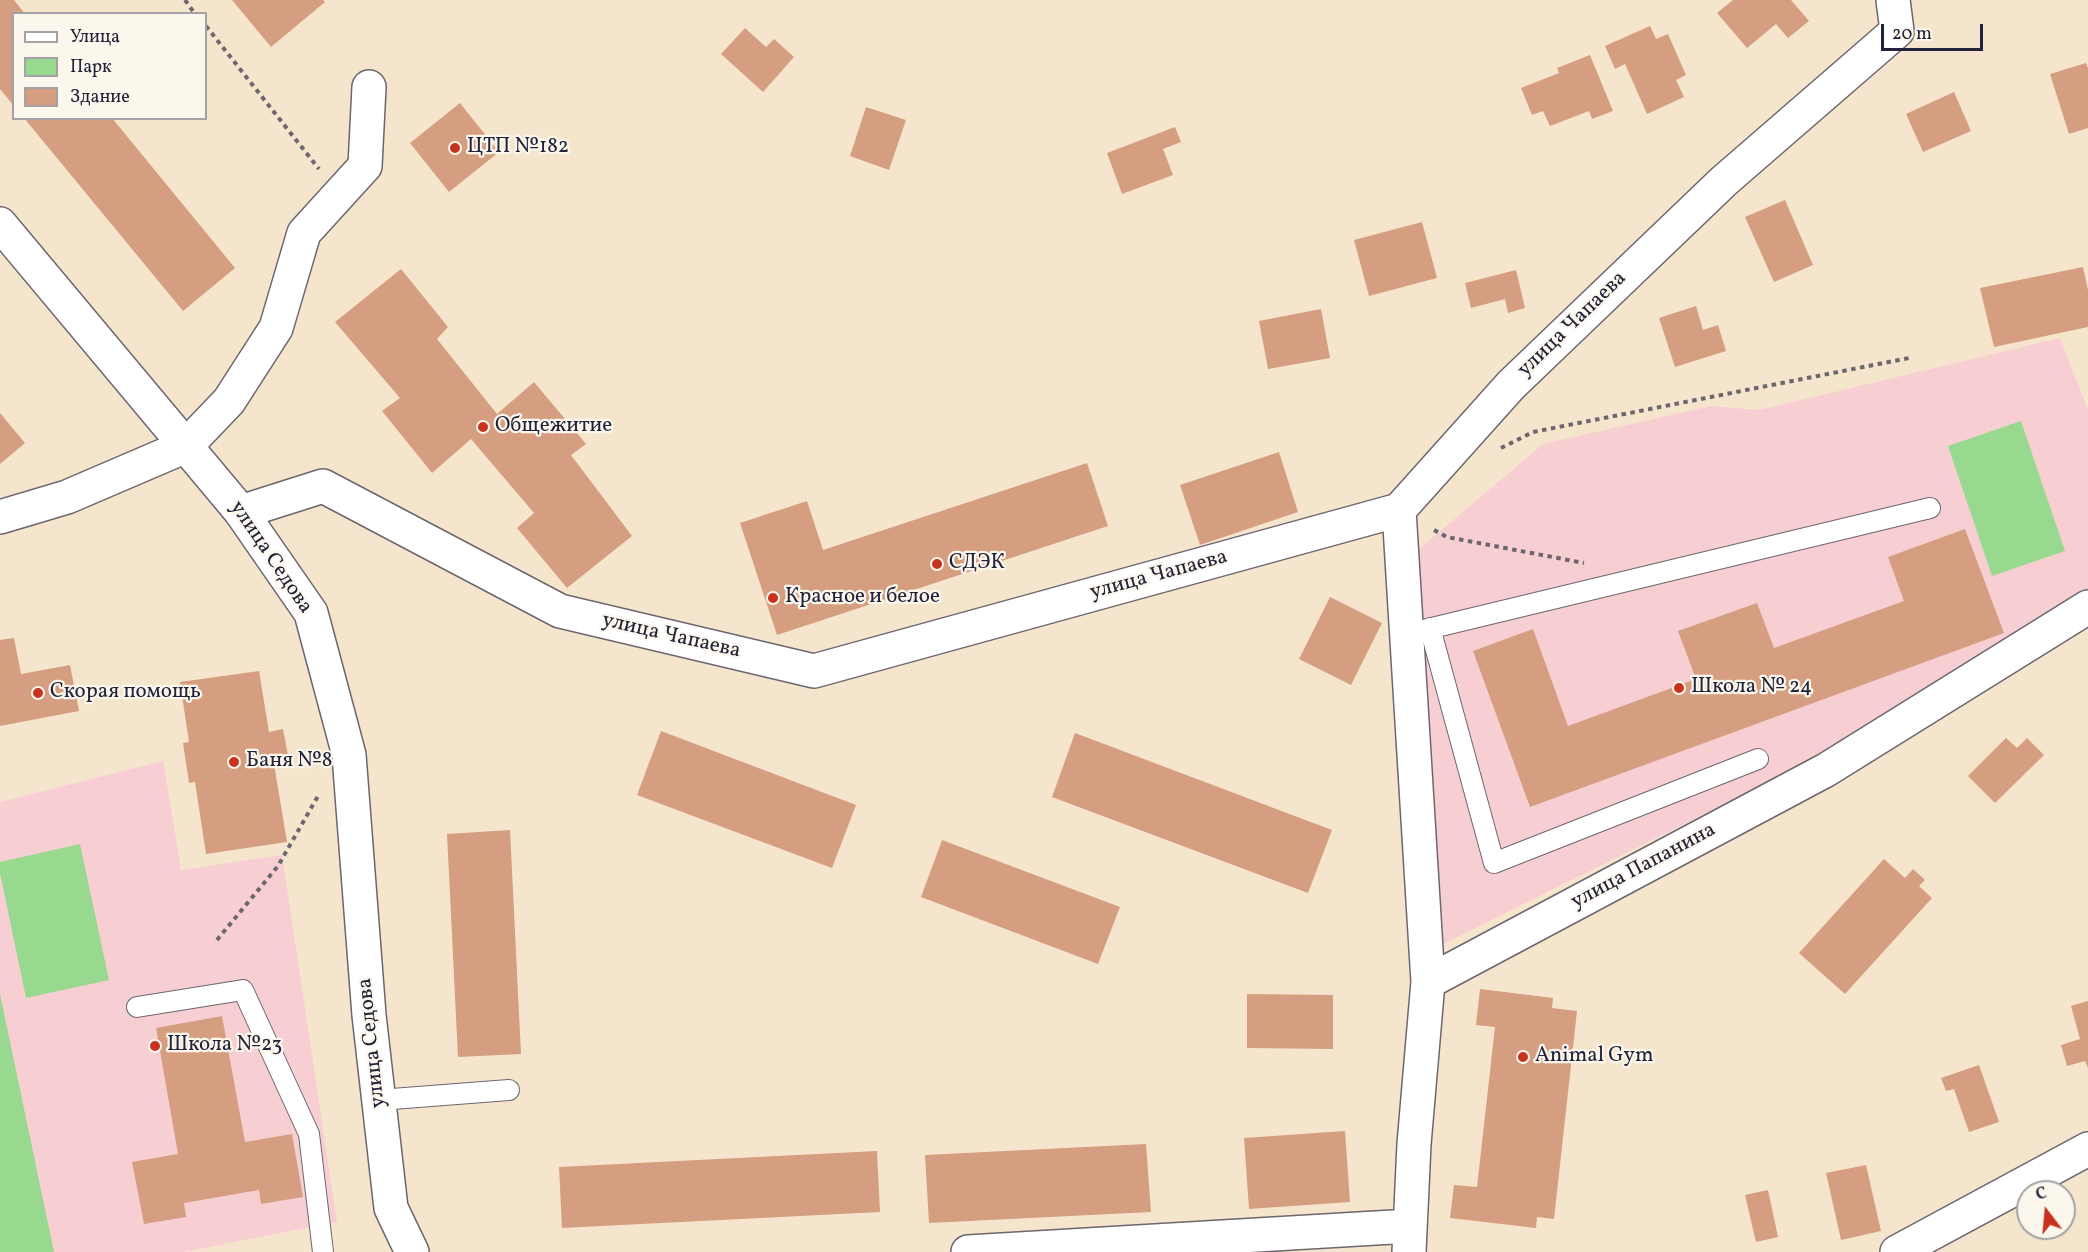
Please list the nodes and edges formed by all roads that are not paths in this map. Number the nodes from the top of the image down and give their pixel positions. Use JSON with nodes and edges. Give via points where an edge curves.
{"nodes":[{"id":1,"x":1893,"y":0,"type":"edge"},
{"id":2,"x":369,"y":87,"type":"dead end"},
{"id":3,"x":0,"y":224,"type":"edge"},
{"id":4,"x":186,"y":446,"type":"junction"},
{"id":5,"x":1930,"y":508,"type":"dead end"},
{"id":6,"x":1399,"y":510,"type":"junction"},
{"id":7,"x":241,"y":512,"type":"junction"},
{"id":8,"x":0,"y":518,"type":"edge"},
{"id":9,"x":2088,"y":607,"type":"edge"},
{"id":10,"x":1418,"y":631,"type":"junction"},
{"id":11,"x":1758,"y":759,"type":"dead end"},
{"id":12,"x":1428,"y":982,"type":"junction"},
{"id":13,"x":137,"y":1007,"type":"dead end"},
{"id":14,"x":509,"y":1090,"type":"dead end"},
{"id":15,"x":379,"y":1100,"type":"junction"},
{"id":16,"x":2088,"y":1149,"type":"edge"},
{"id":17,"x":1409,"y":1239,"type":"edge"},
{"id":18,"x":323,"y":1252,"type":"edge"},
{"id":19,"x":412,"y":1252,"type":"edge"},
{"id":20,"x":968,"y":1252,"type":"edge"},
{"id":21,"x":1897,"y":1252,"type":"edge"}],
"edges":[{"from":1,"to":6,"type":"street","name":"улица Чапаева","via":[[1897,31],[1724,181],[1511,385]]},
{"from":2,"to":4,"type":"street","via":[[365,166],[304,233],[276,328],[229,401]]},
{"from":3,"to":4,"type":"street","name":"улица Седова"},
{"from":4,"to":7,"type":"street","name":"улица Седова"},
{"from":4,"to":8,"type":"street","via":[[67,497]]},
{"from":5,"to":10,"type":"lane"},
{"from":6,"to":7,"type":"street","name":"улица Чапаева","via":[[814,671],[560,611],[323,486]]},
{"from":6,"to":10,"type":"street"},
{"from":7,"to":15,"type":"street","name":"улица Седова","via":[[311,614],[349,754]]},
{"from":9,"to":12,"type":"street","name":"улица Папанина","via":[[1826,770]]},
{"from":10,"to":11,"type":"lane","via":[[1494,862]]},
{"from":10,"to":12,"type":"street"},
{"from":12,"to":17,"type":"street"},
{"from":13,"to":18,"type":"lane","via":[[243,990],[309,1134]]},
{"from":14,"to":15,"type":"lane"},
{"from":15,"to":19,"type":"street","name":"улица Седова","via":[[391,1208]]},
{"from":16,"to":21,"type":"street"},
{"from":17,"to":20,"type":"street"}]}
